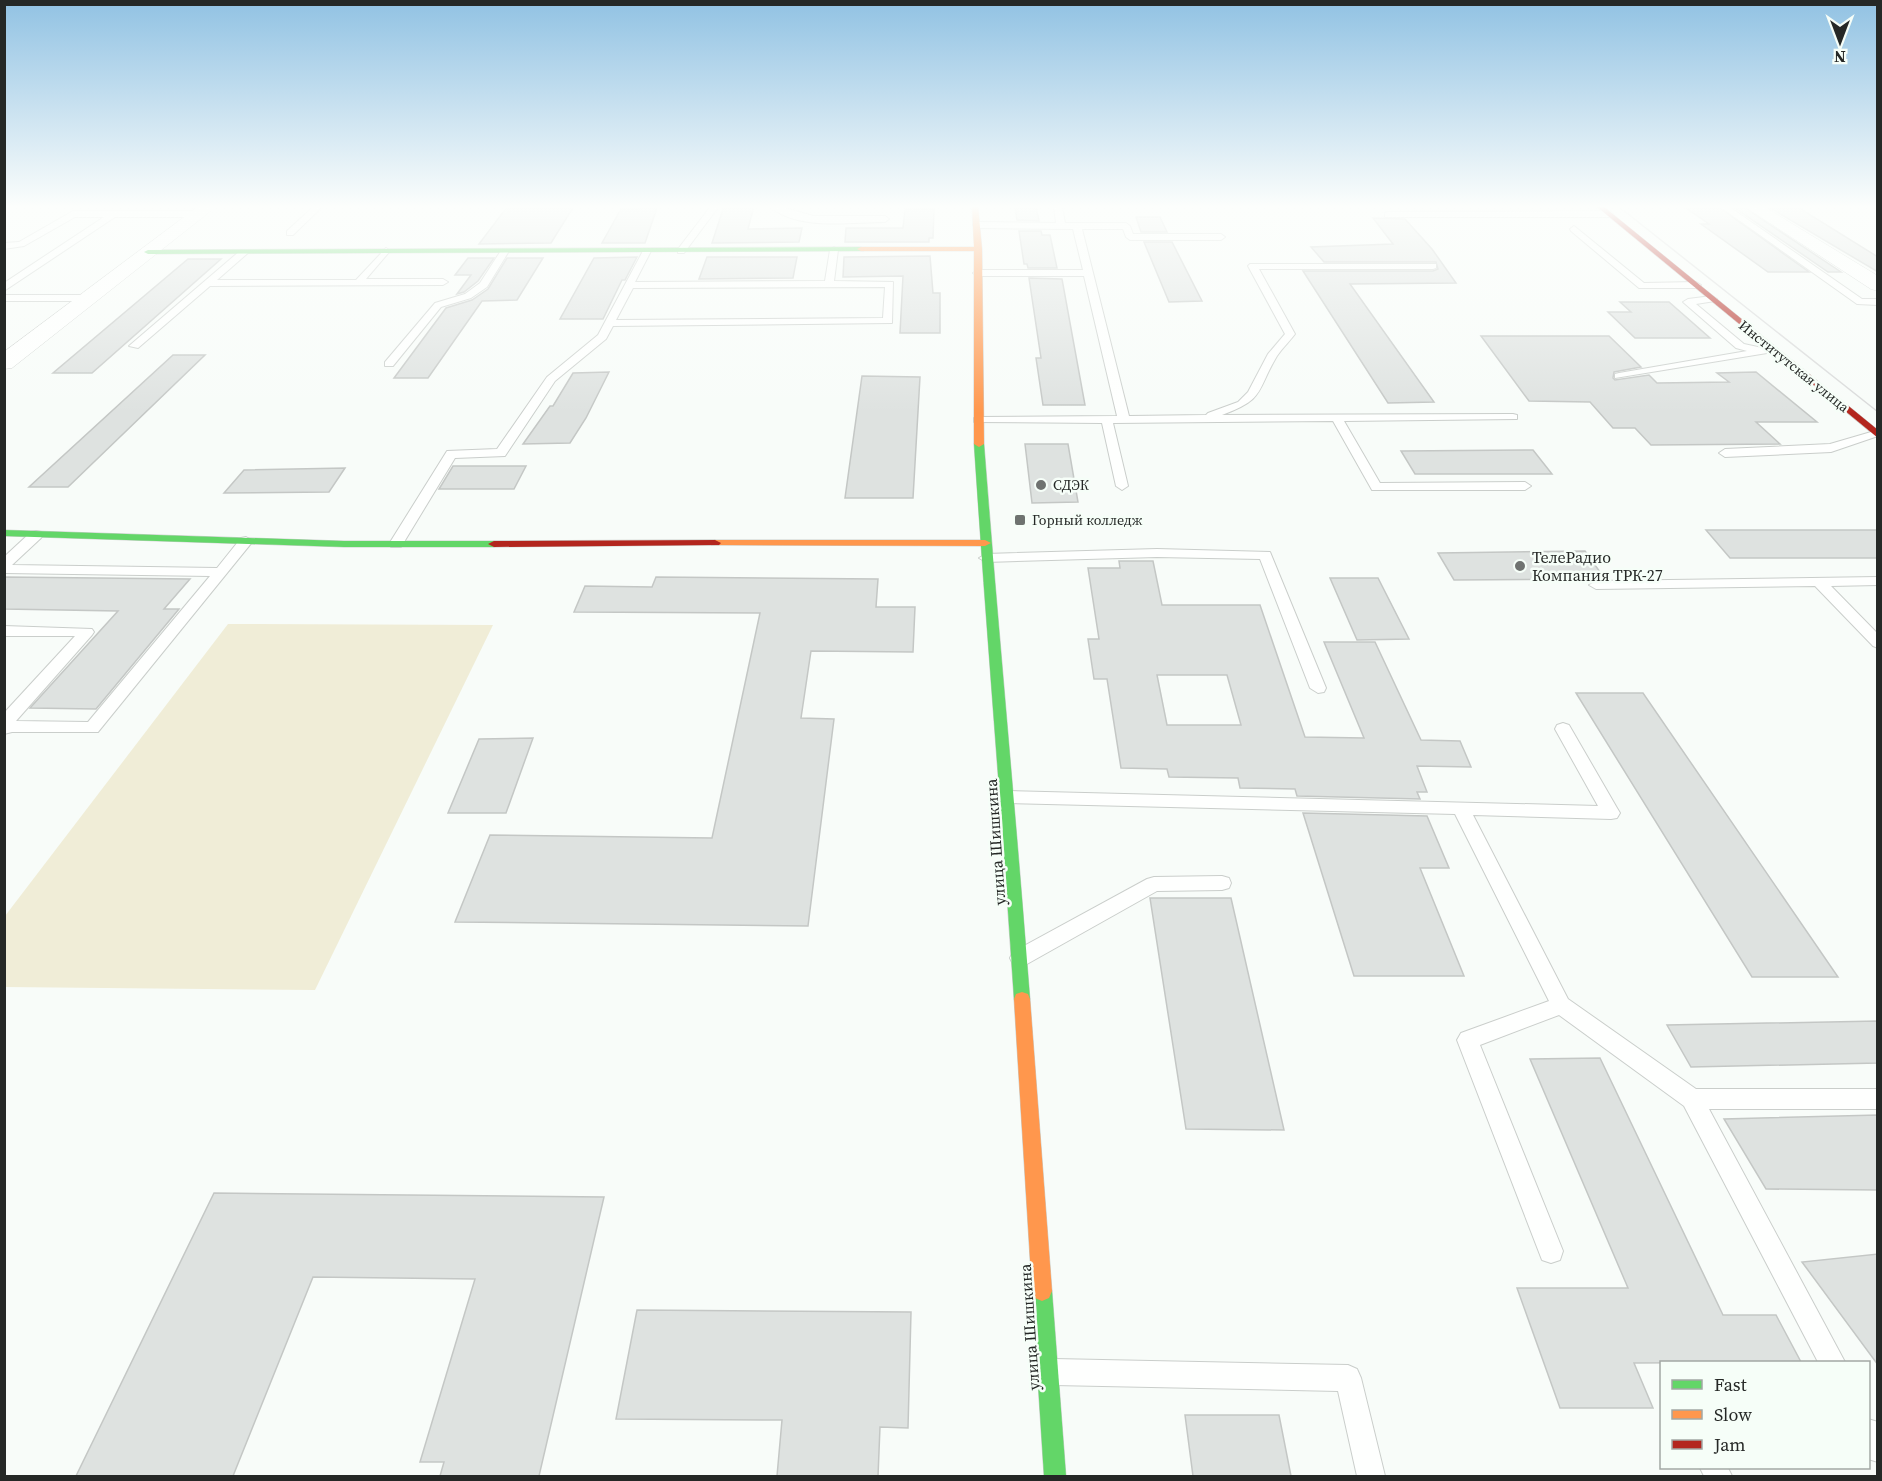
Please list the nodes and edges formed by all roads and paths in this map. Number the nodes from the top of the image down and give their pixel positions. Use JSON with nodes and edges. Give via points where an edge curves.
{"nodes":[{"id":1,"x":23,"y":275,"type":"edge"},
{"id":2,"x":118,"y":275,"type":"edge"},
{"id":3,"x":216,"y":275,"type":"edge"},
{"id":4,"x":365,"y":275,"type":"edge"},
{"id":5,"x":490,"y":275,"type":"edge"},
{"id":6,"x":634,"y":275,"type":"edge"},
{"id":7,"x":830,"y":275,"type":"edge"},
{"id":8,"x":978,"y":275,"type":"edge"},
{"id":9,"x":1089,"y":275,"type":"edge"},
{"id":10,"x":1258,"y":275,"type":"edge"},
{"id":11,"x":1629,"y":275,"type":"edge"},
{"id":12,"x":1684,"y":275,"type":"edge"},
{"id":13,"x":1822,"y":275,"type":"edge"},
{"id":14,"x":1862,"y":275,"type":"edge"},
{"id":15,"x":443,"y":282,"type":"dead end"},
{"id":16,"x":207,"y":283,"type":"junction"},
{"id":17,"x":358,"y":283,"type":"junction"},
{"id":18,"x":829,"y":284,"type":"junction"},
{"id":19,"x":629,"y":285,"type":"junction"},
{"id":20,"x":1696,"y":285,"type":"junction"},
{"id":21,"x":1878,"y":285,"type":"edge"},
{"id":22,"x":4,"y":288,"type":"edge"},
{"id":23,"x":4,"y":298,"type":"edge"},
{"id":24,"x":88,"y":298,"type":"junction"},
{"id":25,"x":1712,"y":299,"type":"junction"},
{"id":26,"x":1878,"y":302,"type":"edge"},
{"id":27,"x":609,"y":323,"type":"junction"},
{"id":28,"x":134,"y":346,"type":"dead end"},
{"id":29,"x":1763,"y":351,"type":"junction"},
{"id":30,"x":1779,"y":353,"type":"junction"},
{"id":31,"x":4,"y":363,"type":"edge"},
{"id":32,"x":389,"y":364,"type":"dead end"},
{"id":33,"x":1619,"y":375,"type":"dead end"},
{"id":34,"x":1513,"y":417,"type":"dead end"},
{"id":35,"x":1337,"y":419,"type":"junction"},
{"id":36,"x":978,"y":420,"type":"junction"},
{"id":37,"x":1107,"y":420,"type":"junction"},
{"id":38,"x":1124,"y":420,"type":"junction"},
{"id":39,"x":1202,"y":420,"type":"junction"},
{"id":40,"x":1873,"y":427,"type":"edge"},
{"id":41,"x":1725,"y":453,"type":"dead end"},
{"id":42,"x":1122,"y":486,"type":"dead end"},
{"id":43,"x":1525,"y":486,"type":"dead end"},
{"id":44,"x":4,"y":533,"type":"edge"},
{"id":45,"x":36,"y":535,"type":"junction"},
{"id":46,"x":246,"y":541,"type":"junction"},
{"id":47,"x":985,"y":543,"type":"junction"},
{"id":48,"x":396,"y":544,"type":"junction"},
{"id":49,"x":986,"y":558,"type":"junction"},
{"id":50,"x":4,"y":567,"type":"edge"},
{"id":51,"x":221,"y":572,"type":"junction"},
{"id":52,"x":1878,"y":581,"type":"edge"},
{"id":53,"x":1819,"y":582,"type":"junction"},
{"id":54,"x":1596,"y":585,"type":"dead end"},
{"id":55,"x":4,"y":631,"type":"edge"},
{"id":56,"x":1878,"y":643,"type":"edge"},
{"id":57,"x":1318,"y":688,"type":"dead end"},
{"id":58,"x":4,"y":723,"type":"edge"},
{"id":59,"x":4,"y":729,"type":"edge"},
{"id":60,"x":1563,"y":729,"type":"dead end"},
{"id":61,"x":1008,"y":797,"type":"junction"},
{"id":62,"x":1461,"y":808,"type":"junction"},
{"id":63,"x":1222,"y":883,"type":"dead end"},
{"id":64,"x":1020,"y":958,"type":"junction"},
{"id":65,"x":1561,"y":1005,"type":"junction"},
{"id":66,"x":1692,"y":1099,"type":"junction"},
{"id":67,"x":1878,"y":1099,"type":"edge"},
{"id":68,"x":1551,"y":1251,"type":"dead end"},
{"id":69,"x":1831,"y":1361,"type":"edge"},
{"id":70,"x":1049,"y":1372,"type":"junction"},
{"id":71,"x":1870,"y":1434,"type":"edge"},
{"id":72,"x":1878,"y":1449,"type":"edge"},
{"id":73,"x":1055,"y":1476,"type":"edge"},
{"id":74,"x":1371,"y":1476,"type":"edge"}],
"edges":[{"from":1,"to":22,"type":"lane"},
{"from":2,"to":24,"type":"street"},
{"from":3,"to":16,"type":"lane"},
{"from":4,"to":17,"type":"lane"},
{"from":5,"to":32,"type":"lane","via":[[468,296],[438,305]]},
{"from":6,"to":19,"type":"lane"},
{"from":7,"to":18,"type":"lane"},
{"from":8,"to":36,"type":"main road","name":"улица Шишкина"},
{"from":9,"to":38,"type":"lane"},
{"from":10,"to":39,"type":"lane","via":[[1290,334],[1273,354],[1253,394],[1242,404]]},
{"from":11,"to":20,"type":"lane","via":[[1642,286]]},
{"from":12,"to":20,"type":"main road","name":"Институтская улица"},
{"from":13,"to":26,"type":"lane","via":[[1860,302]]},
{"from":14,"to":21,"type":"street"},
{"from":15,"to":17,"type":"lane"},
{"from":16,"to":17,"type":"lane"},
{"from":16,"to":28,"type":"lane"},
{"from":18,"to":19,"type":"lane"},
{"from":18,"to":27,"type":"lane","via":[[890,284],[888,321]]},
{"from":19,"to":27,"type":"lane"},
{"from":20,"to":25,"type":"main road","name":"Институтская улица"},
{"from":23,"to":24,"type":"lane"},
{"from":24,"to":31,"type":"street"},
{"from":25,"to":29,"type":"lane","via":[[1688,302],[1740,346]]},
{"from":25,"to":30,"type":"main road","name":"Институтская улица"},
{"from":27,"to":48,"type":"lane","via":[[602,337],[551,379],[501,453],[451,454]]},
{"from":29,"to":30,"type":"lane"},
{"from":29,"to":33,"type":"lane"},
{"from":30,"to":40,"type":"main road","name":"Институтская улица"},
{"from":34,"to":35,"type":"lane"},
{"from":35,"to":39,"type":"lane"},
{"from":35,"to":43,"type":"lane","via":[[1376,487]]},
{"from":36,"to":37,"type":"lane"},
{"from":36,"to":47,"type":"main road","name":"улица Шишкина"},
{"from":37,"to":38,"type":"lane"},
{"from":37,"to":42,"type":"lane"},
{"from":38,"to":39,"type":"lane"},
{"from":40,"to":41,"type":"lane","via":[[1831,448]]},
{"from":44,"to":45,"type":"main road"},
{"from":45,"to":46,"type":"main road"},
{"from":45,"to":50,"type":"lane"},
{"from":46,"to":48,"type":"main road"},
{"from":46,"to":51,"type":"lane"},
{"from":47,"to":48,"type":"main road"},
{"from":47,"to":49,"type":"main road","name":"улица Шишкина"},
{"from":49,"to":57,"type":"lane","via":[[1157,553],[1265,555]]},
{"from":49,"to":61,"type":"main road","name":"улица Шишкина"},
{"from":50,"to":51,"type":"lane"},
{"from":51,"to":59,"type":"lane","via":[[92,728]]},
{"from":52,"to":53,"type":"lane"},
{"from":53,"to":54,"type":"lane"},
{"from":53,"to":56,"type":"lane"},
{"from":55,"to":58,"type":"lane","via":[[87,632]]},
{"from":60,"to":62,"type":"lane","via":[[1611,813]]},
{"from":61,"to":62,"type":"lane"},
{"from":61,"to":64,"type":"main road","name":"улица Шишкина"},
{"from":62,"to":65,"type":"lane"},
{"from":63,"to":64,"type":"lane","via":[[1154,884]]},
{"from":64,"to":70,"type":"main road","name":"улица Шишкина"},
{"from":65,"to":66,"type":"lane"},
{"from":65,"to":68,"type":"lane","via":[[1468,1040]]},
{"from":66,"to":67,"type":"lane"},
{"from":66,"to":69,"type":"lane"},
{"from":70,"to":73,"type":"main road","name":"улица Шишкина"},
{"from":70,"to":74,"type":"lane","via":[[1348,1378]]},
{"from":71,"to":72,"type":"lane"}]}
